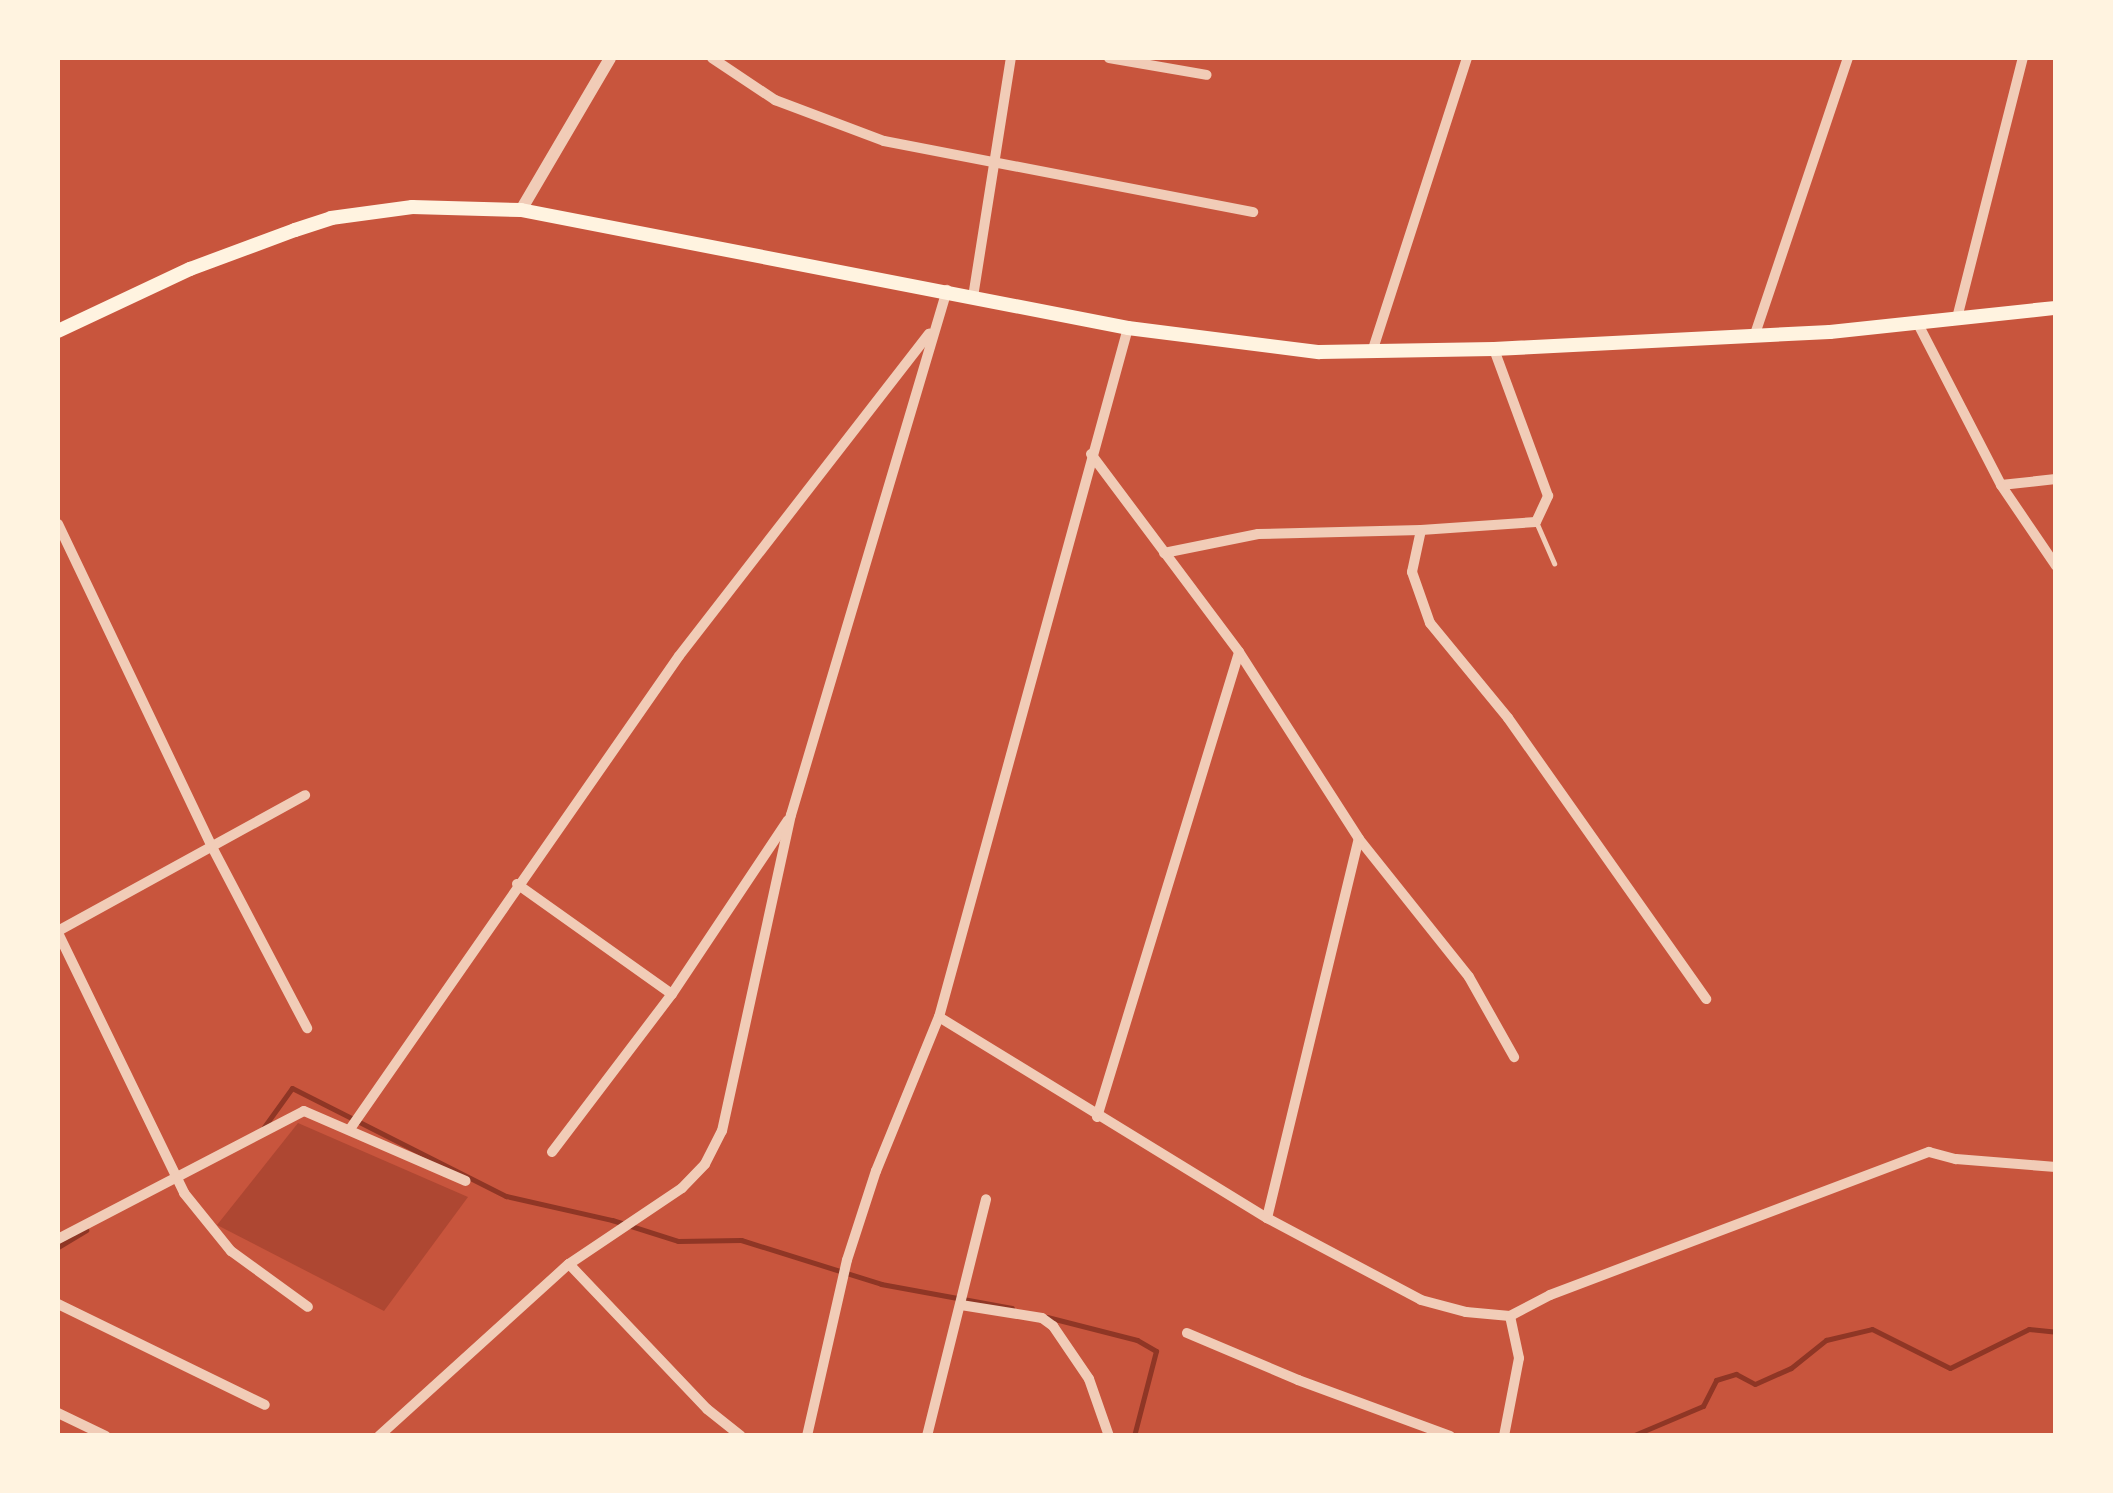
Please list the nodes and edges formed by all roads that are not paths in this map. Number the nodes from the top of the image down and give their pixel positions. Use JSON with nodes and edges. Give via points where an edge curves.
{"nodes":[{"id":1,"x":610,"y":58,"type":"edge"},
{"id":2,"x":712,"y":58,"type":"edge"},
{"id":3,"x":1011,"y":58,"type":"edge"},
{"id":4,"x":1109,"y":58,"type":"edge"},
{"id":5,"x":1467,"y":58,"type":"edge"},
{"id":6,"x":1848,"y":58,"type":"edge"},
{"id":7,"x":2023,"y":58,"type":"edge"},
{"id":8,"x":1207,"y":75,"type":"dead end"},
{"id":9,"x":994,"y":161,"type":"junction"},
{"id":10,"x":520,"y":210,"type":"junction"},
{"id":11,"x":1252,"y":212,"type":"dead end"},
{"id":12,"x":946,"y":290,"type":"junction"},
{"id":13,"x":972,"y":297,"type":"junction"},
{"id":14,"x":2056,"y":308,"type":"edge"},
{"id":15,"x":1957,"y":318,"type":"junction"},
{"id":16,"x":1916,"y":322,"type":"junction"},
{"id":17,"x":1128,"y":328,"type":"junction"},
{"id":18,"x":933,"y":329,"type":"junction"},
{"id":19,"x":58,"y":331,"type":"edge"},
{"id":20,"x":1754,"y":336,"type":"junction"},
{"id":21,"x":1494,"y":350,"type":"junction"},
{"id":22,"x":1372,"y":352,"type":"junction"},
{"id":23,"x":1091,"y":454,"type":"junction"},
{"id":24,"x":2056,"y":479,"type":"edge"},
{"id":25,"x":2000,"y":485,"type":"junction"},
{"id":26,"x":1536,"y":522,"type":"junction"},
{"id":27,"x":58,"y":524,"type":"edge"},
{"id":28,"x":1421,"y":530,"type":"junction"},
{"id":29,"x":1164,"y":553,"type":"junction"},
{"id":30,"x":1554,"y":563,"type":"dead end"},
{"id":31,"x":2056,"y":566,"type":"edge"},
{"id":32,"x":1239,"y":652,"type":"junction"},
{"id":33,"x":305,"y":795,"type":"dead end"},
{"id":34,"x":792,"y":815,"type":"junction"},
{"id":35,"x":1358,"y":839,"type":"junction"},
{"id":36,"x":212,"y":845,"type":"junction"},
{"id":37,"x":517,"y":884,"type":"junction"},
{"id":38,"x":58,"y":932,"type":"edge"},
{"id":39,"x":672,"y":994,"type":"junction"},
{"id":40,"x":1706,"y":1000,"type":"dead end"},
{"id":41,"x":939,"y":1017,"type":"junction"},
{"id":42,"x":307,"y":1028,"type":"dead end"},
{"id":43,"x":1514,"y":1057,"type":"dead end"},
{"id":44,"x":1098,"y":1117,"type":"junction"},
{"id":45,"x":350,"y":1130,"type":"junction"},
{"id":46,"x":552,"y":1152,"type":"dead end"},
{"id":47,"x":2056,"y":1167,"type":"edge"},
{"id":48,"x":174,"y":1176,"type":"junction"},
{"id":49,"x":466,"y":1181,"type":"dead end"},
{"id":50,"x":986,"y":1199,"type":"dead end"},
{"id":51,"x":1267,"y":1218,"type":"junction"},
{"id":52,"x":58,"y":1239,"type":"edge"},
{"id":53,"x":569,"y":1264,"type":"junction"},
{"id":54,"x":58,"y":1304,"type":"edge"},
{"id":55,"x":961,"y":1304,"type":"junction"},
{"id":56,"x":308,"y":1307,"type":"dead end"},
{"id":57,"x":1510,"y":1316,"type":"junction"},
{"id":58,"x":1187,"y":1332,"type":"dead end"},
{"id":59,"x":264,"y":1405,"type":"dead end"},
{"id":60,"x":58,"y":1414,"type":"edge"},
{"id":61,"x":106,"y":1436,"type":"edge"},
{"id":62,"x":379,"y":1436,"type":"edge"},
{"id":63,"x":740,"y":1436,"type":"edge"},
{"id":64,"x":807,"y":1436,"type":"edge"},
{"id":65,"x":927,"y":1436,"type":"edge"},
{"id":66,"x":1108,"y":1436,"type":"edge"},
{"id":67,"x":1450,"y":1436,"type":"edge"},
{"id":68,"x":1504,"y":1436,"type":"edge"}],
"edges":[{"from":1,"to":10,"type":"street"},
{"from":2,"to":9,"type":"street","via":[[775,100],[830,123],[884,141]]},
{"from":3,"to":9,"type":"street"},
{"from":4,"to":8,"type":"street"},
{"from":5,"to":22,"type":"street"},
{"from":6,"to":20,"type":"street"},
{"from":7,"to":15,"type":"street"},
{"from":9,"to":11,"type":"street"},
{"from":9,"to":13,"type":"street"},
{"from":10,"to":12,"type":"main road"},
{"from":10,"to":19,"type":"main road","via":[[412,207],[332,218],[190,269]]},
{"from":12,"to":13,"type":"main road"},
{"from":12,"to":18,"type":"street"},
{"from":13,"to":17,"type":"main road"},
{"from":14,"to":15,"type":"main road"},
{"from":15,"to":16,"type":"main road"},
{"from":16,"to":20,"type":"main road"},
{"from":16,"to":25,"type":"street"},
{"from":17,"to":22,"type":"main road"},
{"from":17,"to":23,"type":"street"},
{"from":18,"to":34,"type":"street"},
{"from":18,"to":37,"type":"street","via":[[679,656]]},
{"from":20,"to":21,"type":"main road"},
{"from":21,"to":22,"type":"main road"},
{"from":21,"to":26,"type":"street","via":[[1548,496]]},
{"from":23,"to":29,"type":"street"},
{"from":23,"to":41,"type":"street"},
{"from":24,"to":25,"type":"street"},
{"from":25,"to":31,"type":"street"},
{"from":26,"to":28,"type":"street"},
{"from":26,"to":30,"type":"lane"},
{"from":27,"to":36,"type":"street"},
{"from":28,"to":29,"type":"street","via":[[1258,534]]},
{"from":28,"to":40,"type":"street","via":[[1412,572],[1430,623],[1508,718]]},
{"from":29,"to":32,"type":"street"},
{"from":32,"to":35,"type":"street"},
{"from":32,"to":44,"type":"street"},
{"from":33,"to":36,"type":"street"},
{"from":34,"to":39,"type":"street"},
{"from":34,"to":53,"type":"street","via":[[722,1132],[682,1188]]},
{"from":35,"to":43,"type":"street","via":[[1453,956]]},
{"from":35,"to":51,"type":"street"},
{"from":36,"to":38,"type":"street"},
{"from":36,"to":42,"type":"street"},
{"from":37,"to":39,"type":"street"},
{"from":37,"to":45,"type":"street"},
{"from":38,"to":48,"type":"street"},
{"from":39,"to":46,"type":"street"},
{"from":41,"to":44,"type":"street"},
{"from":41,"to":64,"type":"street","via":[[847,1260]]},
{"from":44,"to":51,"type":"street"},
{"from":45,"to":48,"type":"street","via":[[297,1112]]},
{"from":45,"to":49,"type":"street"},
{"from":47,"to":57,"type":"street","via":[[1929,1152]]},
{"from":48,"to":52,"type":"street"},
{"from":48,"to":56,"type":"street","via":[[232,1251]]},
{"from":50,"to":55,"type":"street"},
{"from":51,"to":57,"type":"street","via":[[1421,1300]]},
{"from":53,"to":62,"type":"street"},
{"from":53,"to":63,"type":"street"},
{"from":54,"to":59,"type":"street"},
{"from":55,"to":65,"type":"street"},
{"from":55,"to":66,"type":"street","via":[[1054,1326],[1089,1380]]},
{"from":57,"to":68,"type":"street","via":[[1519,1358]]},
{"from":58,"to":67,"type":"street"},
{"from":60,"to":61,"type":"street"}]}
